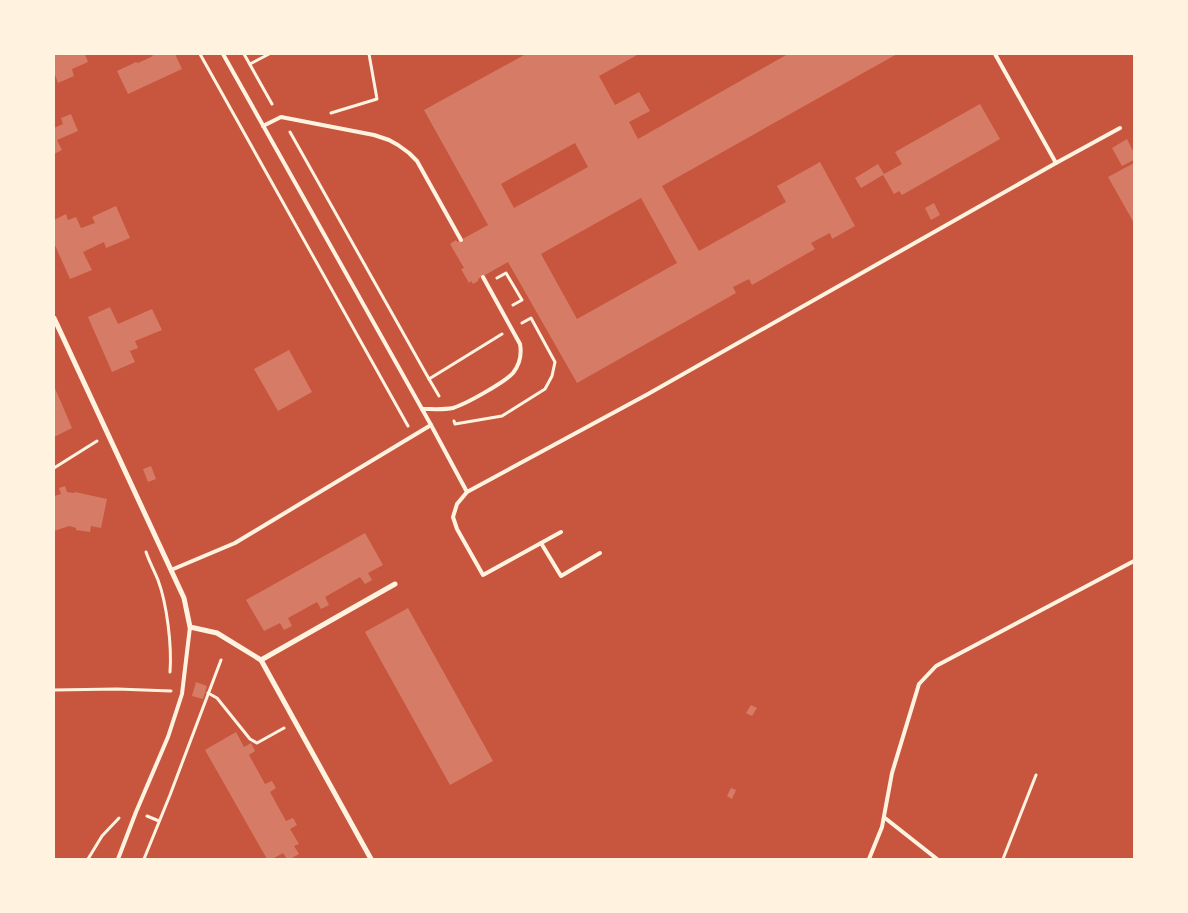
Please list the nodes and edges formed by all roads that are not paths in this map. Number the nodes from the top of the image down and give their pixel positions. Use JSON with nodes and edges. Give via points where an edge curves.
{"nodes":[{"id":1,"x":223,"y":54,"type":"edge"},
{"id":2,"x":995,"y":54,"type":"edge"},
{"id":3,"x":263,"y":126,"type":"junction"},
{"id":4,"x":1120,"y":128,"type":"dead end"},
{"id":5,"x":1056,"y":162,"type":"junction"},
{"id":6,"x":462,"y":240,"type":"dead end"},
{"id":7,"x":483,"y":276,"type":"dead end"},
{"id":8,"x":54,"y":318,"type":"edge"},
{"id":9,"x":422,"y":409,"type":"junction"},
{"id":10,"x":431,"y":425,"type":"junction"},
{"id":11,"x":467,"y":492,"type":"junction"},
{"id":12,"x":561,"y":532,"type":"dead end"},
{"id":13,"x":541,"y":543,"type":"junction"},
{"id":14,"x":600,"y":553,"type":"dead end"},
{"id":15,"x":1134,"y":561,"type":"edge"},
{"id":16,"x":171,"y":570,"type":"junction"},
{"id":17,"x":395,"y":584,"type":"dead end"},
{"id":18,"x":190,"y":627,"type":"junction"},
{"id":19,"x":261,"y":660,"type":"junction"},
{"id":20,"x":884,"y":818,"type":"junction"},
{"id":21,"x":118,"y":859,"type":"edge"},
{"id":22,"x":371,"y":859,"type":"edge"},
{"id":23,"x":869,"y":859,"type":"edge"},
{"id":24,"x":937,"y":859,"type":"edge"}],
"edges":[{"from":1,"to":3,"type":"lane"},
{"from":2,"to":5,"type":"lane"},
{"from":3,"to":6,"type":"lane","via":[[281,117],[374,135],[398,145],[417,161]]},
{"from":3,"to":9,"type":"lane"},
{"from":4,"to":5,"type":"lane"},
{"from":5,"to":11,"type":"lane","via":[[648,394]]},
{"from":7,"to":9,"type":"lane","via":[[517,339],[521,350],[518,364],[512,374],[501,382],[454,408]]},
{"from":8,"to":16,"type":"street"},
{"from":9,"to":10,"type":"lane"},
{"from":10,"to":11,"type":"lane"},
{"from":10,"to":16,"type":"lane","via":[[235,543]]},
{"from":11,"to":13,"type":"lane","via":[[457,504],[454,517],[457,529],[483,575]]},
{"from":12,"to":13,"type":"lane"},
{"from":13,"to":14,"type":"lane","via":[[560,576]]},
{"from":15,"to":20,"type":"lane","via":[[936,666],[919,684],[892,773]]},
{"from":16,"to":18,"type":"street","via":[[184,598]]},
{"from":17,"to":19,"type":"street"},
{"from":18,"to":19,"type":"street","via":[[217,633]]},
{"from":18,"to":21,"type":"lane","via":[[182,694]]},
{"from":19,"to":22,"type":"street"},
{"from":20,"to":23,"type":"lane"},
{"from":20,"to":24,"type":"lane"}]}
